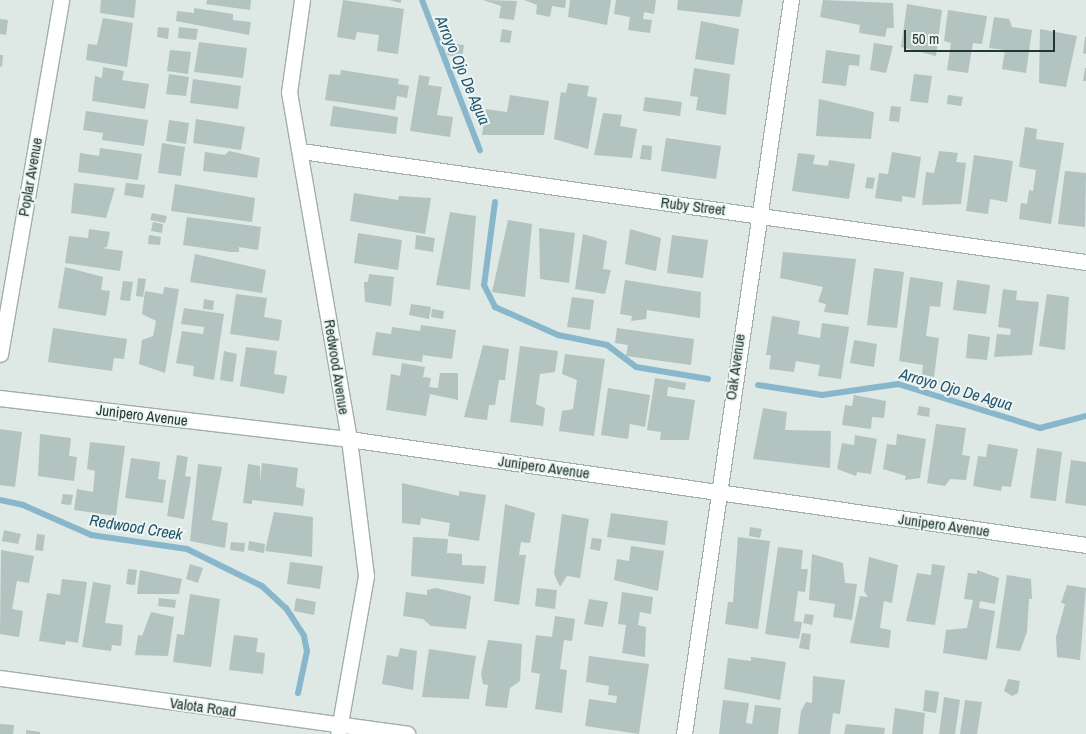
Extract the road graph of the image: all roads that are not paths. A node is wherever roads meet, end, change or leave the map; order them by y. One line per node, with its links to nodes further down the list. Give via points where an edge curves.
1 (60, 0): 7 (street, Poplar Avenue)
2 (302, 0): 4 (street, Redwood Avenue, via 289,92)
3 (791, 0): 5 (street, Oak Avenue)
4 (301, 151): 5 (street, Ruby Street); 9 (street, Redwood Avenue)
5 (757, 214): 6 (street, Ruby Street); 10 (street, Oak Avenue)
6 (1086, 262)
7 (0, 354)
8 (0, 398): 9 (street, Junipero Avenue)
9 (349, 439): 10 (street, Junipero Avenue); 13 (street, Redwood Avenue, via 366,576)
10 (716, 492): 11 (street, Junipero Avenue); 15 (street, Oak Avenue)
11 (1086, 545)
12 (0, 678): 13 (street, Valota Road)
13 (339, 730): 14 (street, Valota Road)
14 (407, 734)
15 (684, 734)

